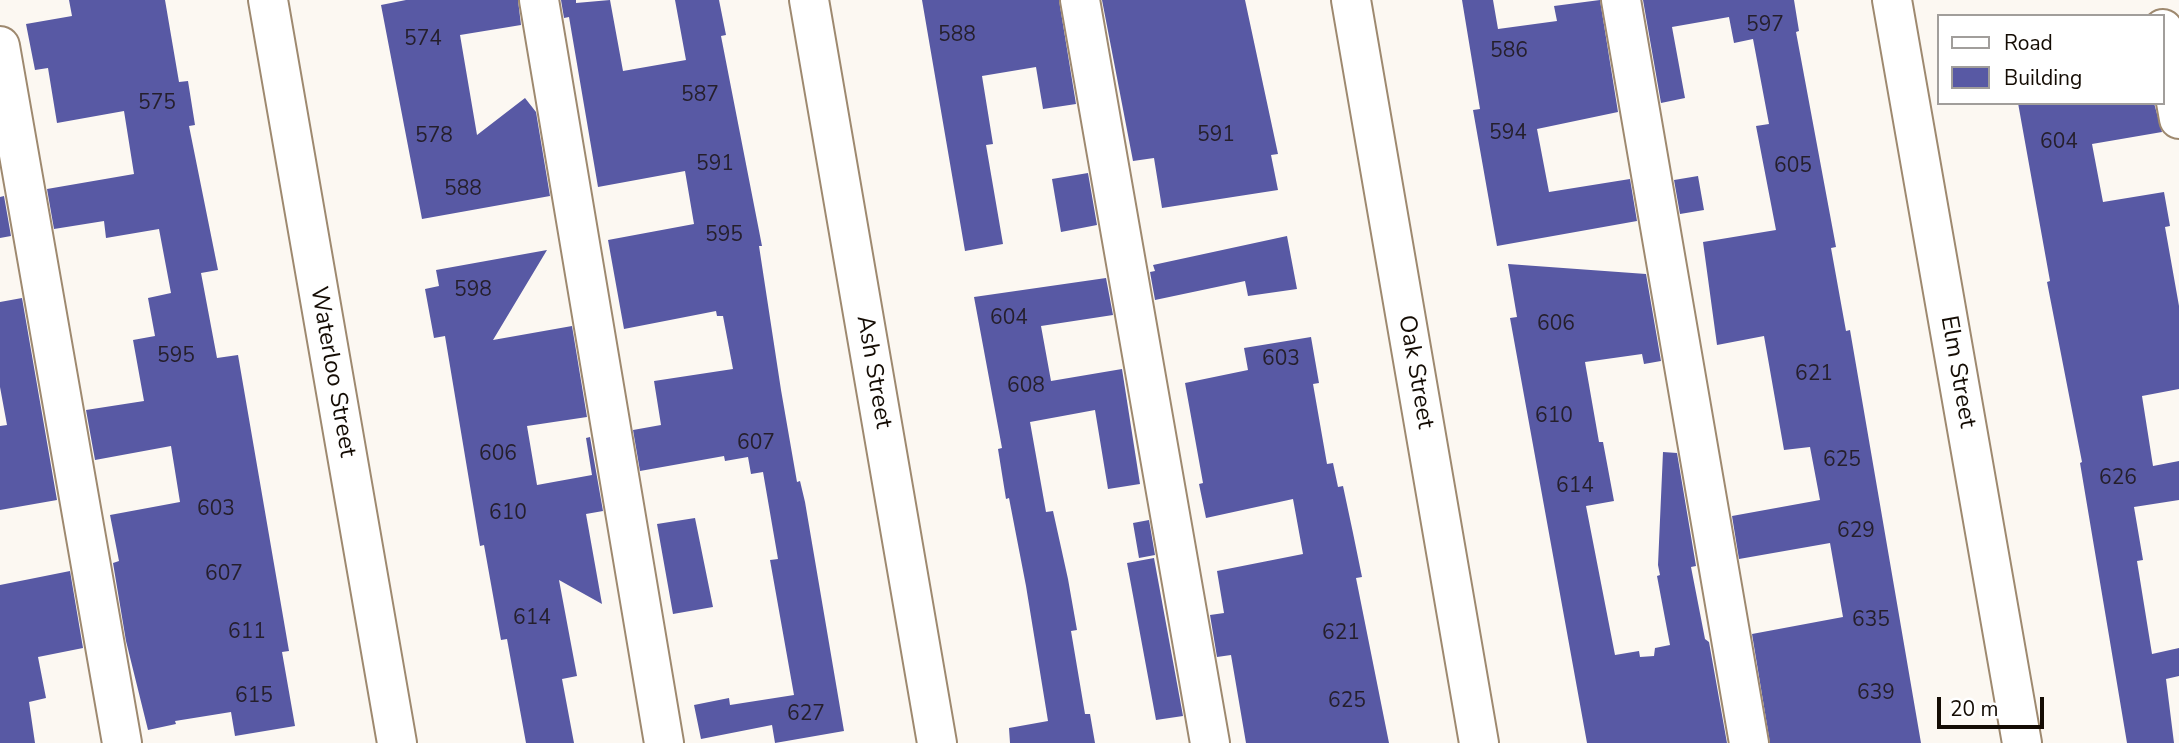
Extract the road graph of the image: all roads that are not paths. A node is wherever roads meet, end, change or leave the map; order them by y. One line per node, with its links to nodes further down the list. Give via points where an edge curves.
1 (268, 0): 12 (street, Waterloo Street)
2 (539, 0): 13 (street)
3 (809, 0): 14 (street, Ash Street)
4 (1080, 0): 15 (street)
5 (1351, 0): 16 (street, Oak Street)
6 (1621, 0): 17 (street)
7 (1892, 0): 18 (street, Elm Street)
8 (2165, 40): 10 (street)
9 (0, 46): 11 (street)
10 (2179, 119)
11 (121, 743)
12 (397, 743)
13 (664, 743)
14 (937, 743)
15 (1210, 743)
16 (1479, 743)
17 (1749, 743)
18 (2022, 743)

